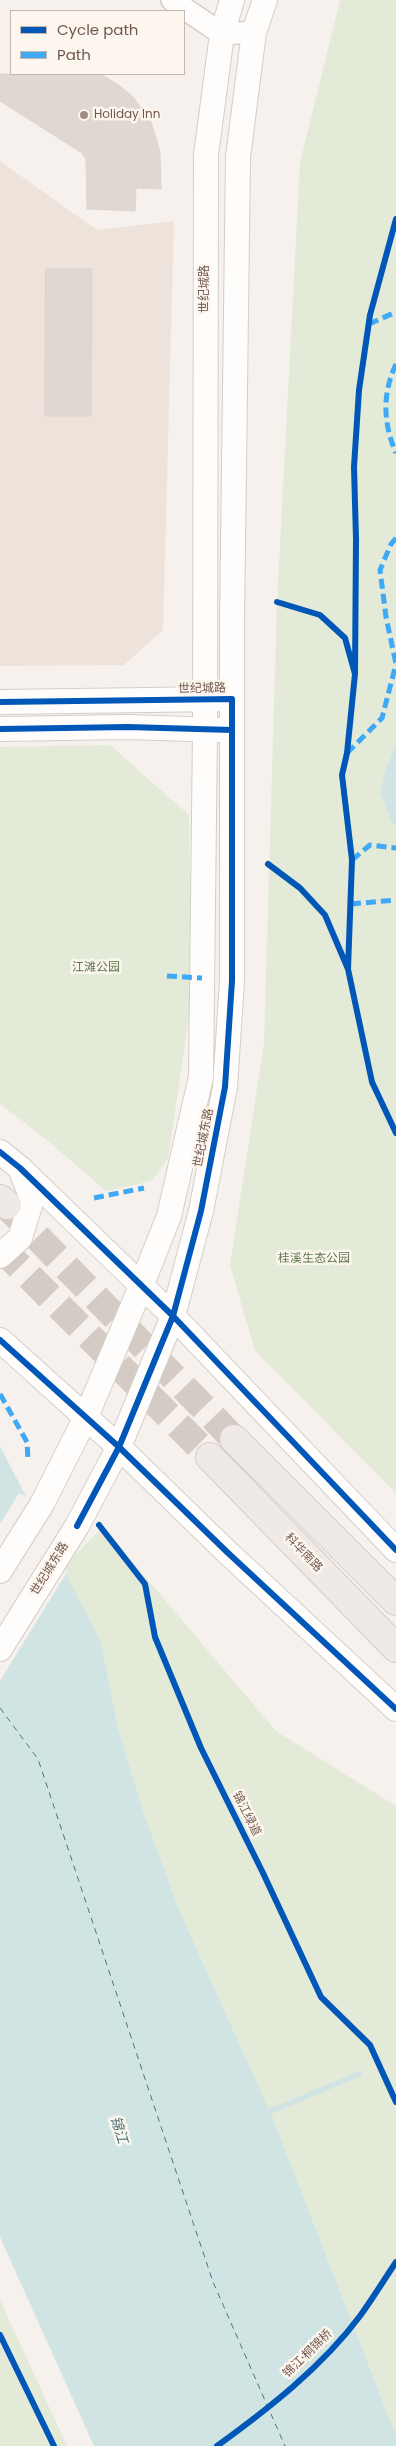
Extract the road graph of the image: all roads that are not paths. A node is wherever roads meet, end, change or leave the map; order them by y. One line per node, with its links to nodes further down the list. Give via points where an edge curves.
1 (172, 0): 5 (street)
2 (232, 0): 5 (main road, 世纪城路)
3 (265, 0): 4 (main road, 世纪城路)
4 (254, 32): 5 (street); 6 (main road, 世纪城路, via 238,157)
5 (222, 34): 7 (main road, 世纪城路, via 206,155)
6 (232, 699): 7 (main road, 世纪城路); 11 (main road, 世纪城路)
7 (205, 700): 8 (main road, 世纪城路); 10 (main road, 世纪城东路)
8 (0, 702)
9 (0, 729): 10 (main road, via 128,727)
10 (205, 730): 11 (main road); 15 (main road, 世纪城东路, via 201,1077 169,1216)
11 (232, 730): 16 (main road, 世纪城东路, via 232,981 225,1087 201,1211)
12 (0, 1152): 13 (main road)
13 (20, 1168): 14 (main road, via 32,1199 20,1238); 15 (main road)
14 (0, 1256)
15 (142, 1284): 16 (main road); 18 (main road, 世纪城东路)
16 (173, 1316): 20 (main road, 世纪城东路); 22 (main road)
17 (0, 1340): 18 (main road)
18 (86, 1417): 20 (main road); 23 (main road, 世纪城东路, via 42,1504)
19 (234, 1439): 24 (highway)
20 (119, 1447): 26 (main road, 世纪城东路, via 77,1526); 27 (main road)
21 (210, 1457): 25 (highway, 科华南路)
22 (396, 1550)
23 (0, 1571)
24 (396, 1601)
25 (396, 1648)
26 (0, 1649)
27 (396, 1709)

